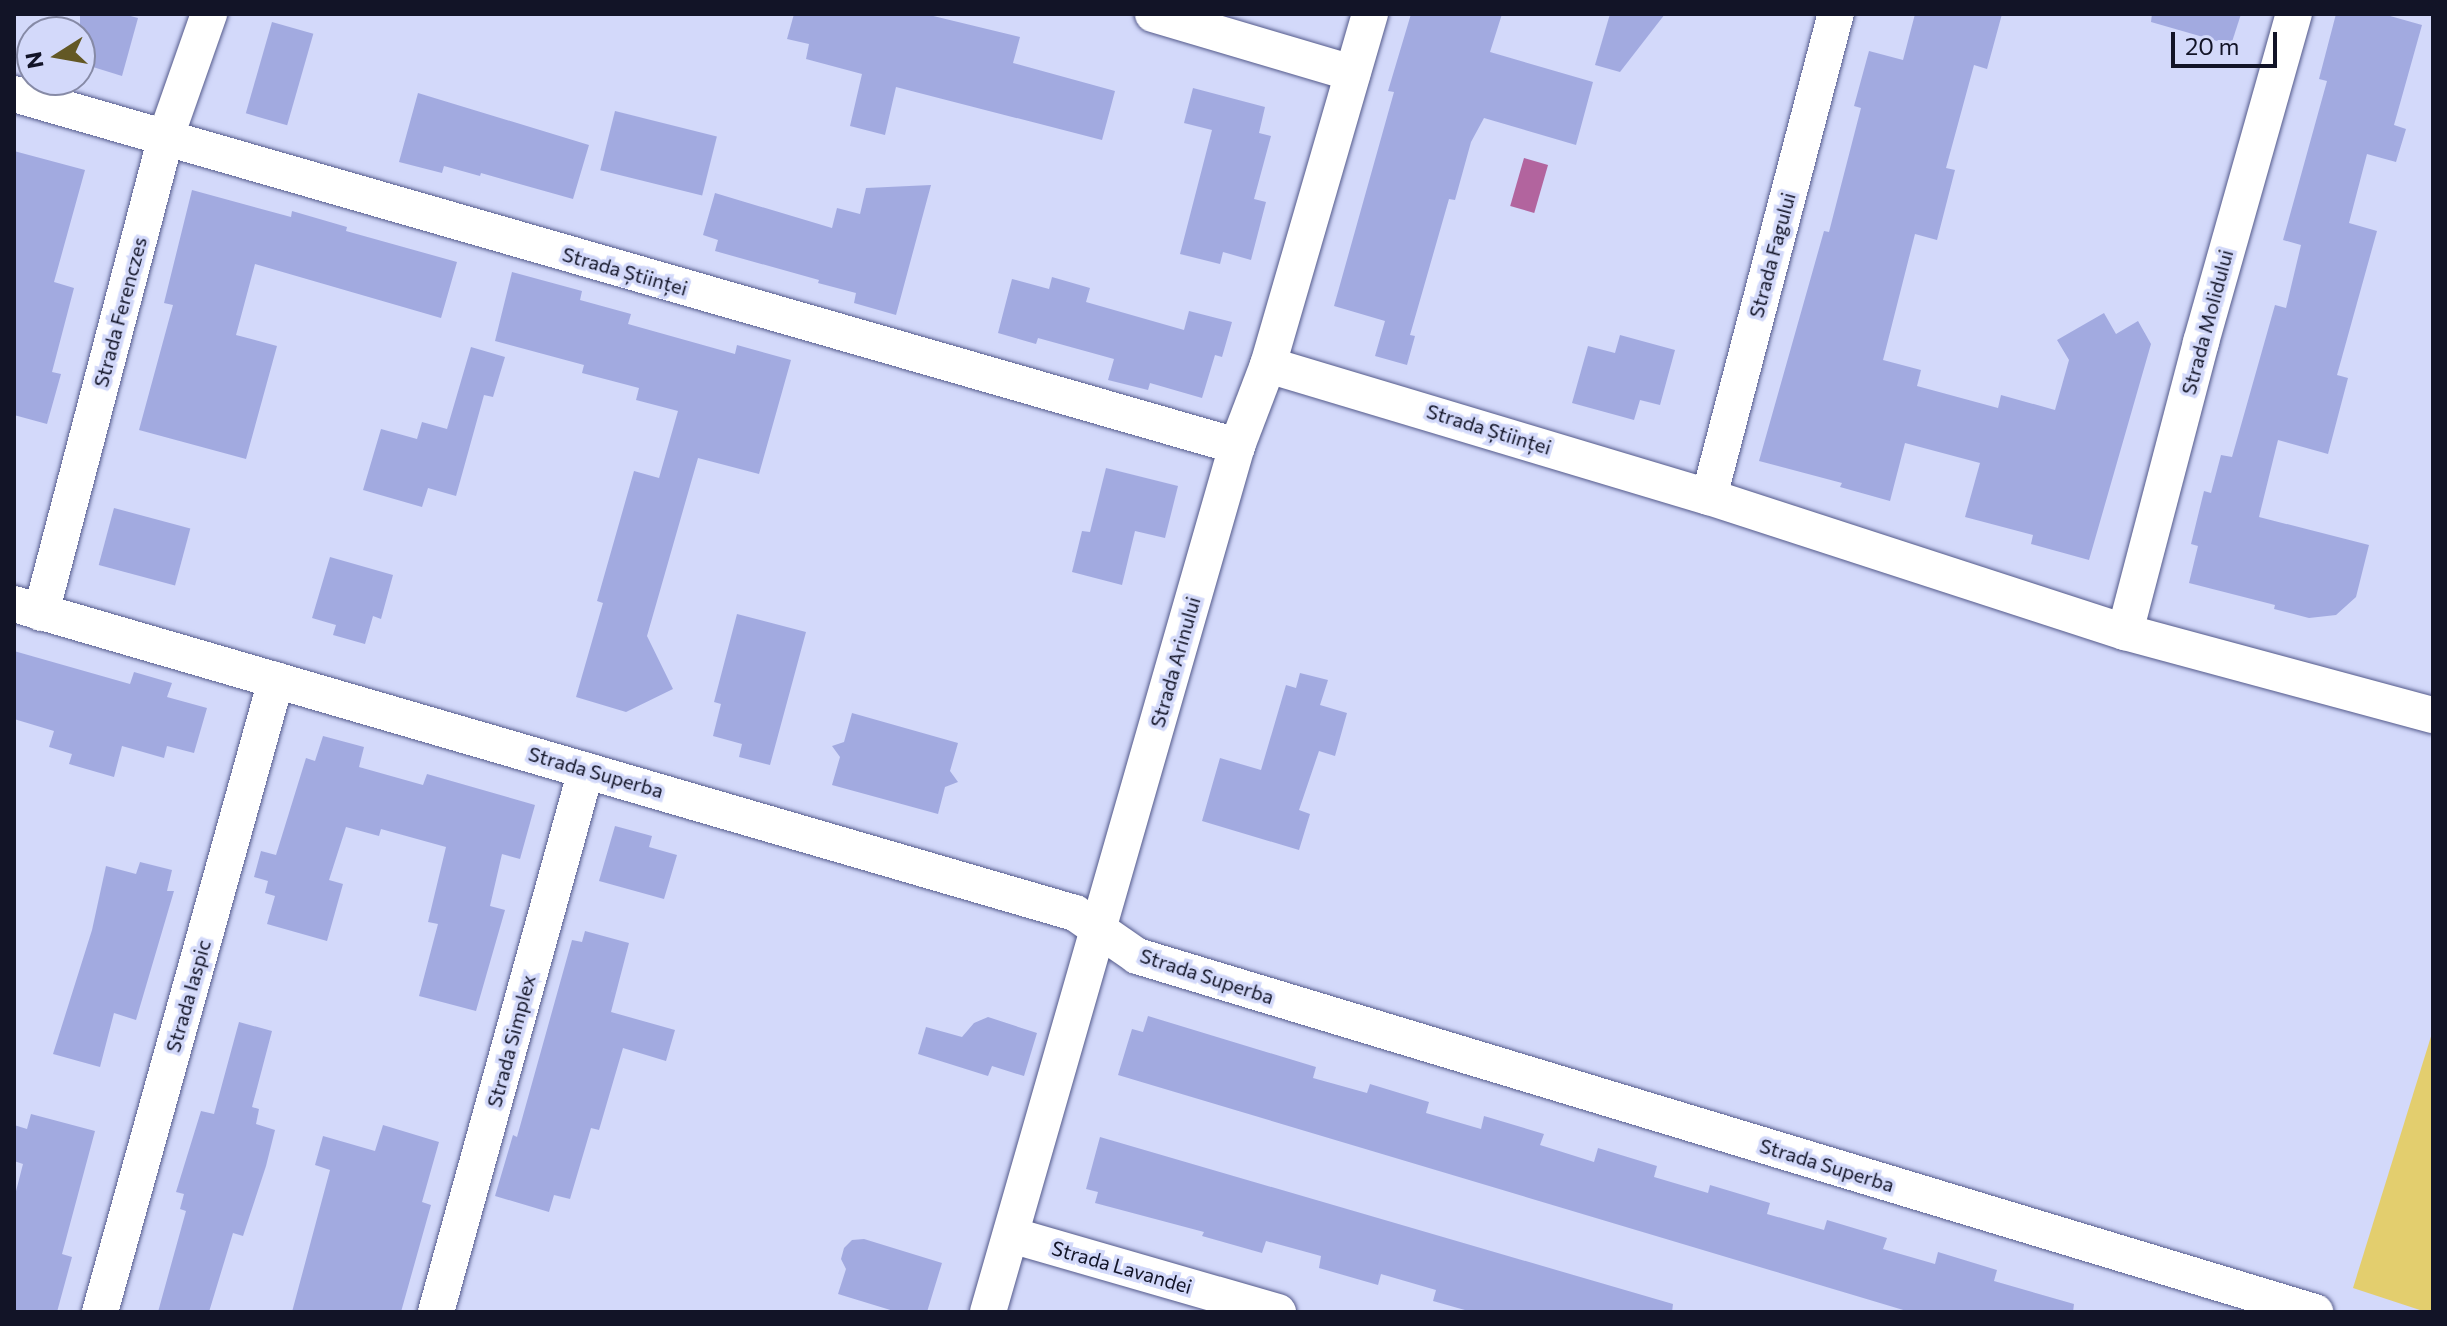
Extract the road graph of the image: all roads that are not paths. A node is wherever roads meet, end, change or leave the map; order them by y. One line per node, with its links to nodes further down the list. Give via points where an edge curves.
1 (209, 14): 8 (street, Strada Ferenczes)
2 (1153, 14): 6 (street)
3 (1370, 14): 6 (street, Strada Arinului)
4 (1836, 14): 11 (street, Strada Fagului)
5 (2294, 14): 13 (street, Strada Molidului)
6 (1352, 73): 9 (street, Strada Arinului)
7 (14, 94): 8 (street, Strada Științei)
8 (165, 139): 10 (street, Strada Științei); 12 (street, Strada Ferenczes)
9 (1268, 365): 10 (street, Strada Arinului); 11 (street, Strada Științei)
10 (1237, 446): 17 (street, Strada Arinului)
11 (1709, 497): 13 (street, Strada Științei)
12 (28, 608): 14 (street, Strada Superba)
13 (2125, 632): 15 (street, Strada Științei)
14 (276, 680): 16 (street, Strada Superba); 19 (street, Strada Iaspic)
15 (2433, 715)
16 (586, 770): 17 (street, Strada Superba, via 1075,913); 20 (street, Strada Simplex)
17 (1098, 926): 18 (street, Strada Arinului); 23 (street, Strada Superba, via 1137,956)
18 (1011, 1235): 21 (street, Strada Arinului); 22 (street, Strada Lavandei)
19 (100, 1312)
20 (436, 1312)
21 (988, 1312)
22 (1278, 1312)
23 (2315, 1312)

